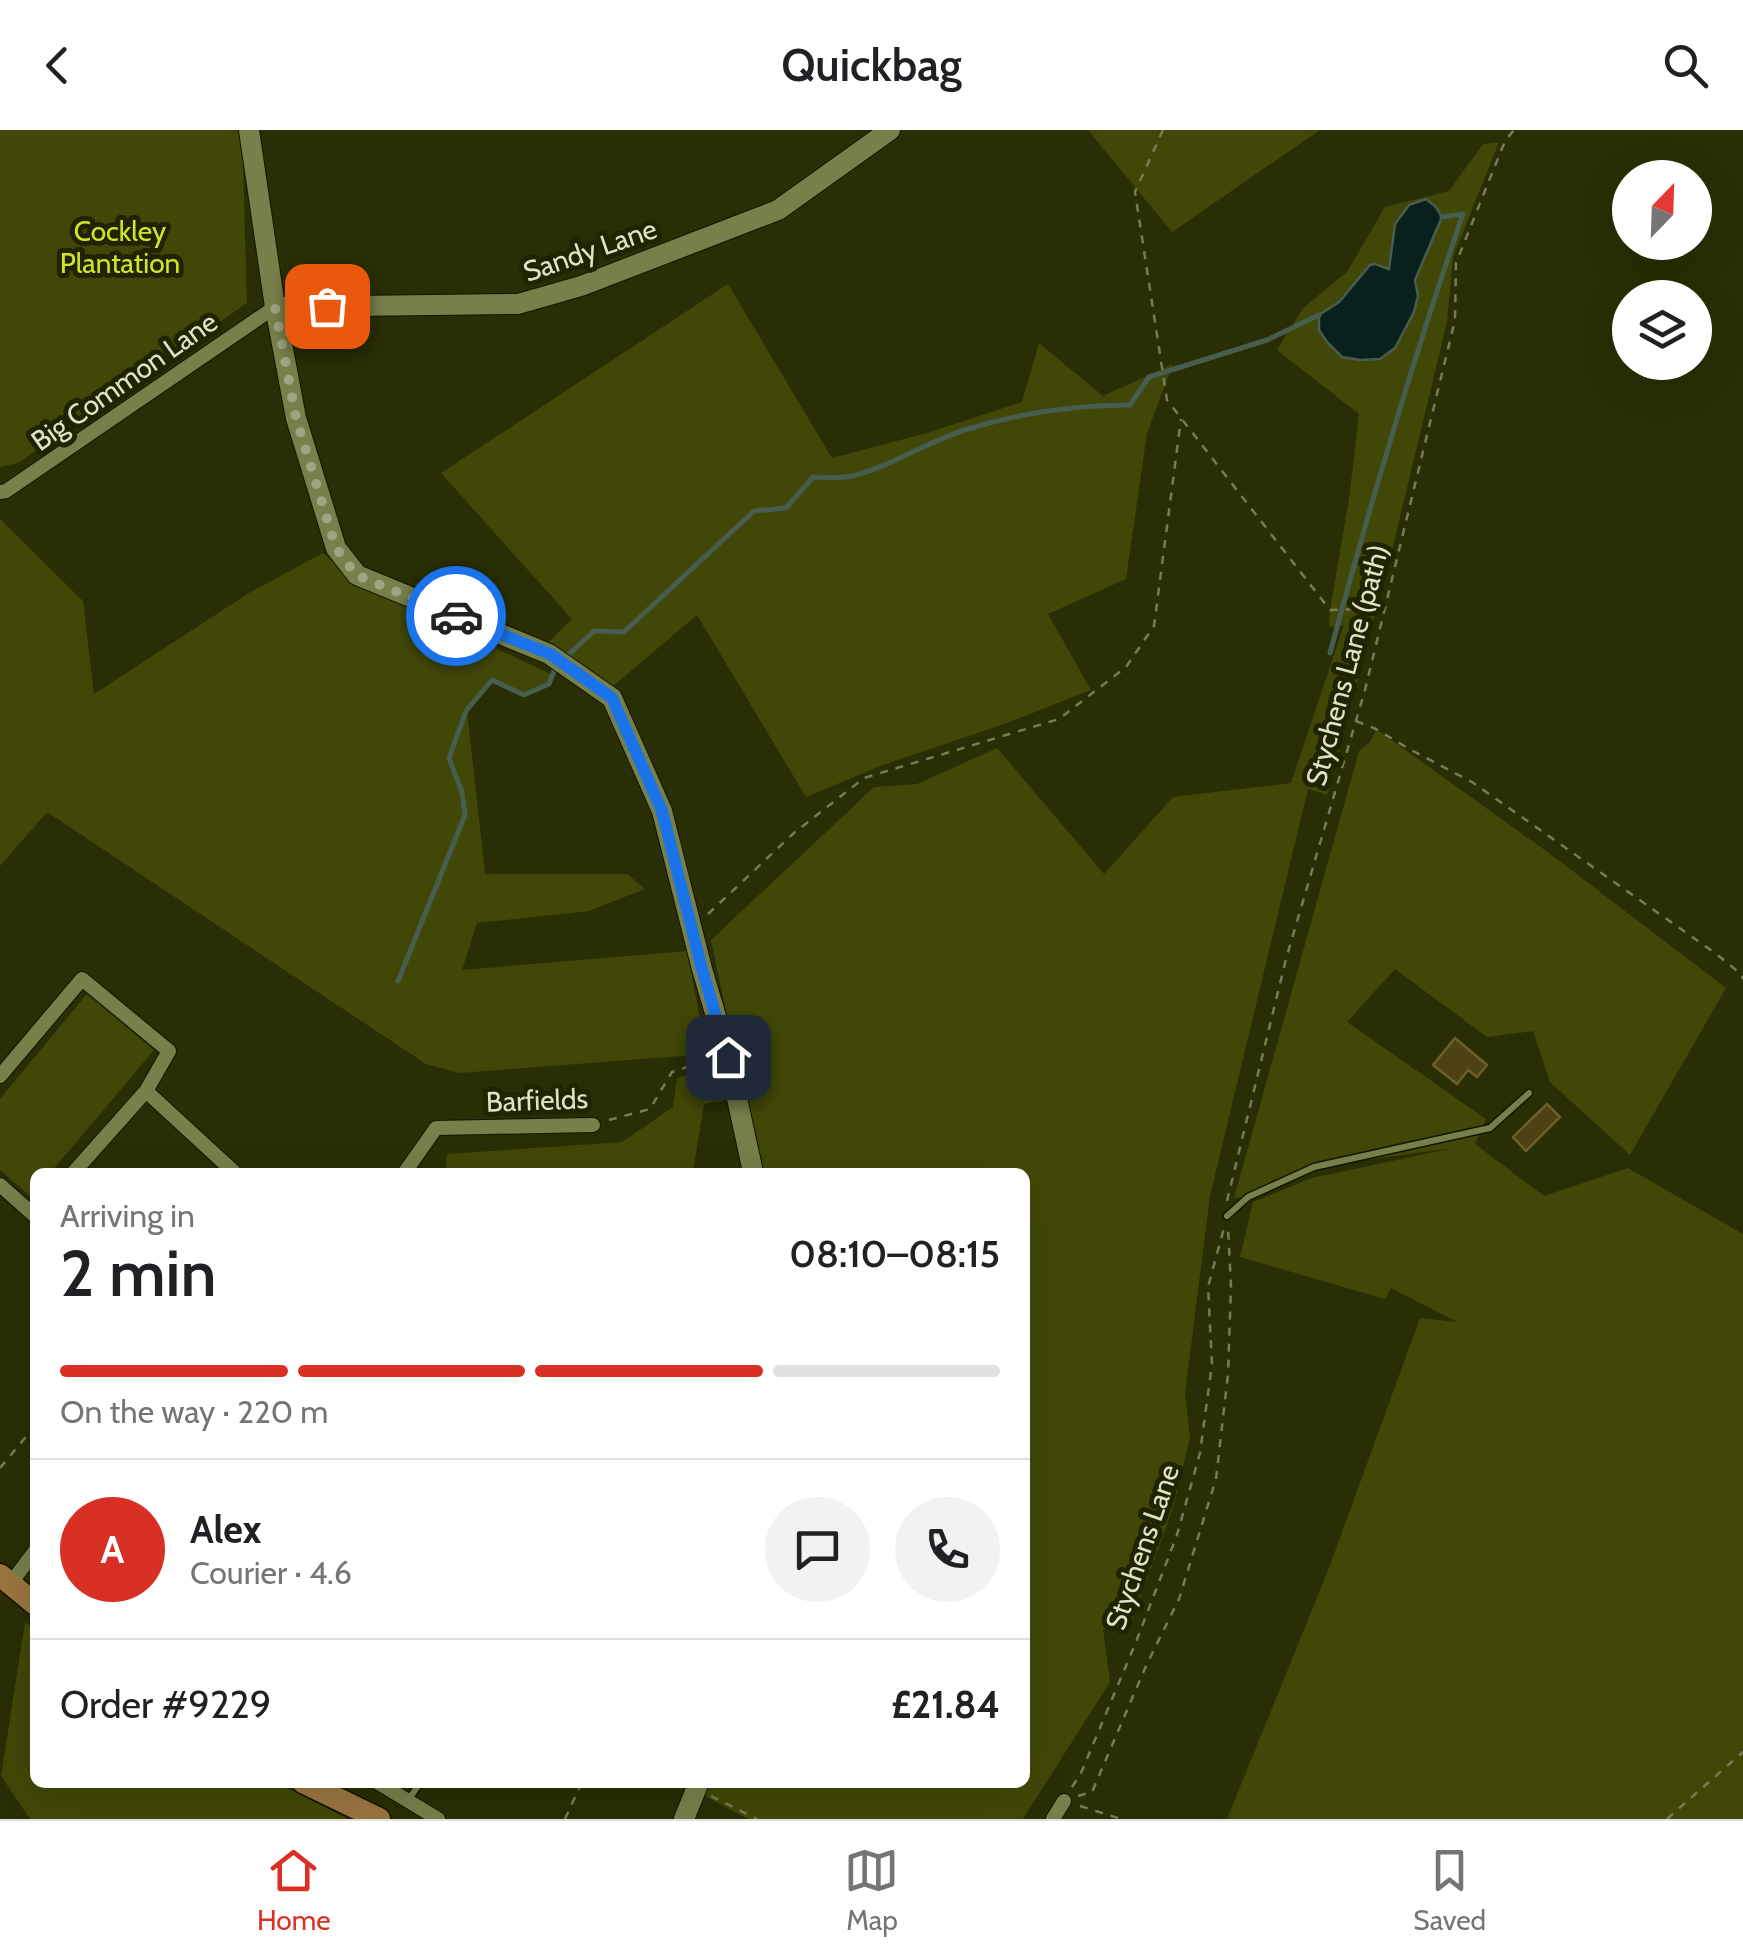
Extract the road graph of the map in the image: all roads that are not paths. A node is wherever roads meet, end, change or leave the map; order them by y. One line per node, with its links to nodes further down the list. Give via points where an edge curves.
1 (250, 130): 3 (street)
2 (890, 130): 3 (street, Sandy Lane, via 778,210 534,300)
3 (275, 307): 4 (street, Big Common Lane); 12 (street, via 296,418 336,548 356,575 550,654 612,698 662,811)
4 (0, 492)
5 (0, 1076): 6 (street, via 82,979 169,1052)
6 (146, 1091): 9 (street); 10 (street)
7 (1529, 1093): 15 (lane, via 1490,1128 1314,1167 1248,1197)
8 (594, 1125): 11 (street, Barfields, via 436,1128)
9 (78, 1168)
10 (230, 1168)
11 (408, 1168)
12 (752, 1168)
13 (0, 1185): 14 (street)
14 (30, 1212)
15 (1227, 1216)
16 (30, 1556): 17 (street)
17 (5, 1579): 18 (main road)
18 (30, 1600)
19 (314, 1788): 25 (main road)
20 (387, 1788): 23 (street)
21 (416, 1788): 23 (lane)
22 (697, 1788): 27 (street)
23 (407, 1800): 26 (street)
24 (1064, 1801): 28 (street)
25 (379, 1819)
26 (438, 1819)
27 (684, 1819)
28 (1053, 1819)

